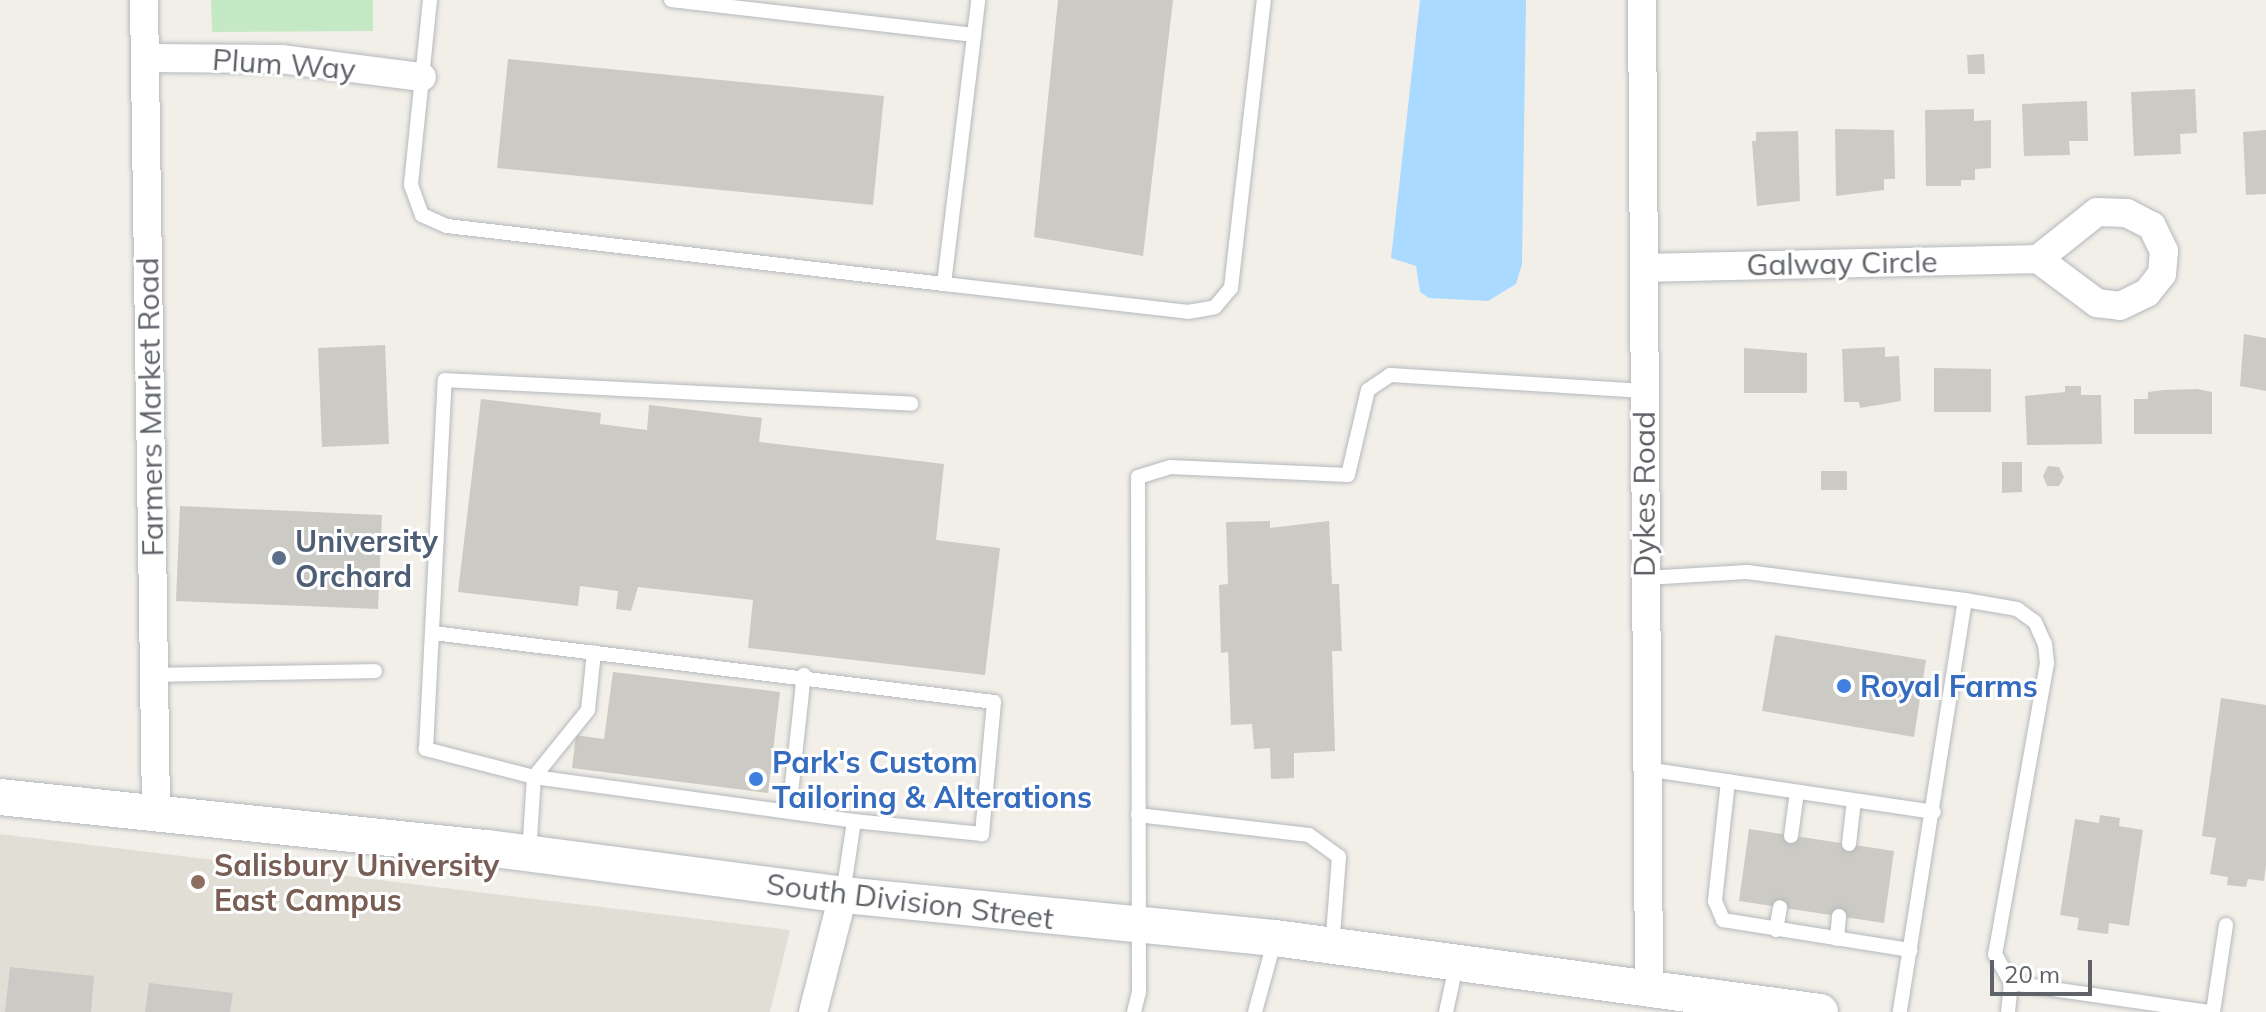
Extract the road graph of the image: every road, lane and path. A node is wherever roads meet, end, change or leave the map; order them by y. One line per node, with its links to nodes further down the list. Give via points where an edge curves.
1 (144, 0): 8 (street, Farmers Market Road)
2 (430, 0): 9 (lane)
3 (671, 0): 7 (lane)
4 (978, 0): 7 (lane)
5 (1264, 0): 12 (lane, via 1231,288 1215,307 1188,312)
6 (1642, 0): 11 (street, Dykes Road)
7 (974, 35): 12 (lane)
8 (145, 58): 9 (street, Plum Way, via 281,59); 20 (street, Farmers Market Road)
9 (422, 77): 12 (lane, via 411,185 422,215 447,226)
10 (2038, 259): 11 (street, Galway Circle)
11 (1645, 268): 13 (street, Dykes Road)
12 (944, 284)
13 (1644, 391): 15 (street, Dykes Road); 31 (lane, via 1390,375 1368,390 1348,475 1170,467 1138,477)
14 (911, 404): 17 (lane, via 445,380)
15 (1645, 578): 16 (lane, via 1747,572); 22 (street, Dykes Road)
16 (1965, 600): 29 (lane); 47 (lane, via 2017,609 2035,622 2045,644 2047,663 1995,954)
17 (433, 633): 18 (lane); 23 (lane, via 426,749)
18 (594, 652): 21 (lane); 23 (lane, via 588,710)
19 (375, 671): 20 (lane)
20 (154, 675): 30 (street, Farmers Market Road)
21 (804, 675): 28 (lane); 32 (lane, via 994,702 982,834)
22 (1646, 769): 24 (lane); 48 (street, Dykes Road)
23 (534, 777): 28 (lane); 35 (lane)
24 (1728, 781): 25 (lane); 41 (lane, via 1715,901 1723,920)
25 (1797, 792): 27 (lane); 33 (lane)
26 (0, 797): 30 (street, South Division Street)
27 (1854, 800): 29 (lane); 34 (lane)
28 (789, 812): 32 (lane)
29 (1934, 812): 45 (lane)
30 (156, 813): 35 (street, South Division Street)
31 (1138, 815): 40 (lane); 44 (lane, via 1309,835 1339,857)
32 (854, 821): 36 (lane)
33 (1791, 836)
34 (1849, 844)
35 (529, 854): 36 (street, South Division Street)
36 (843, 895): 40 (street, South Division Street); 50 (street)
37 (1780, 907): 41 (lane)
38 (1839, 916): 43 (lane)
39 (2226, 925): 57 (lane)
40 (1137, 927): 42 (street, South Division Street); 51 (lane, via 1139,992)
41 (1776, 930): 43 (lane)
42 (1275, 938): 44 (street, South Division Street); 52 (lane)
43 (1837, 939): 45 (lane)
44 (1332, 947): 46 (street, South Division Street)
45 (1911, 950): 55 (lane)
46 (1457, 962): 48 (street, South Division Street); 53 (lane)
47 (2011, 983): 56 (lane); 57 (lane)
48 (1649, 988): 49 (street, South Division Street)
49 (1694, 1003): 54 (street, South Division Street)
50 (813, 1012)
51 (1134, 1012)
52 (1255, 1012)
53 (1446, 1012)
54 (1820, 1012)
55 (1900, 1012)
56 (2008, 1012)
57 (2211, 1012)

